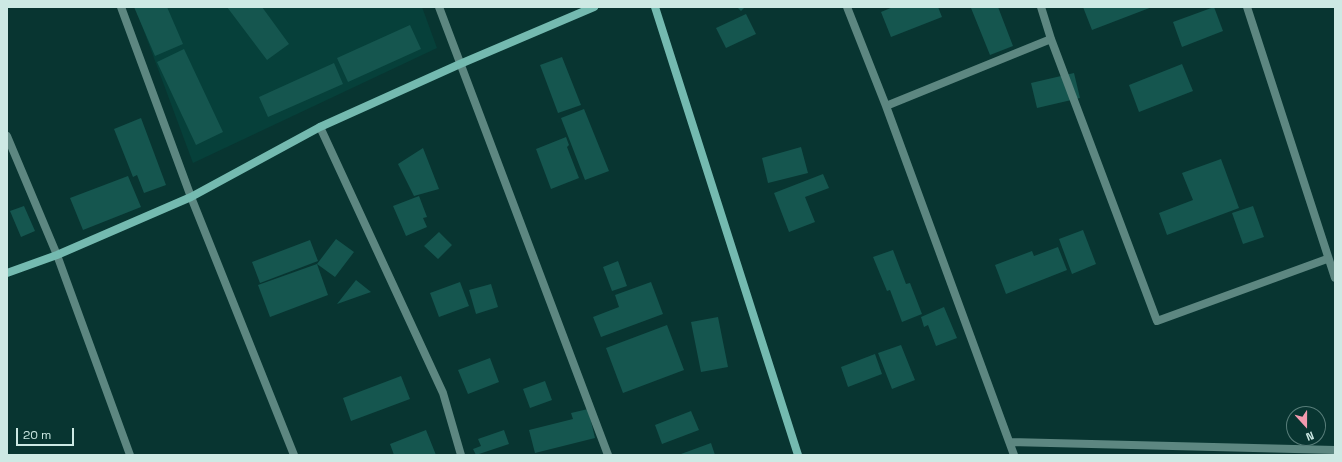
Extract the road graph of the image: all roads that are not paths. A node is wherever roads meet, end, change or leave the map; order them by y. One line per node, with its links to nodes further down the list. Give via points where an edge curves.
1 (121, 7): 14 (street)
2 (439, 7): 9 (street)
3 (594, 7): 9 (street)
4 (655, 7): 26 (street)
5 (847, 7): 10 (street)
6 (1041, 7): 8 (street)
7 (1246, 7): 16 (street)
8 (1051, 39): 10 (street); 16 (street, via 1157,321)
9 (460, 64): 11 (street); 25 (street)
10 (886, 106): 19 (street)
11 (320, 127): 14 (street); 24 (street, via 443,393)
12 (7, 136): 13 (street)
13 (10, 154): 15 (street)
14 (191, 197): 15 (street); 23 (street)
15 (57, 255): 17 (street); 22 (street)
16 (1327, 259): 18 (street)
17 (7, 273)
18 (1335, 278)
19 (1010, 442): 21 (street); 27 (street)
20 (1335, 450): 21 (street)
21 (1215, 451)
22 (130, 455)
23 (294, 455)
24 (461, 455)
25 (608, 455)
26 (798, 455)
27 (1014, 455)

